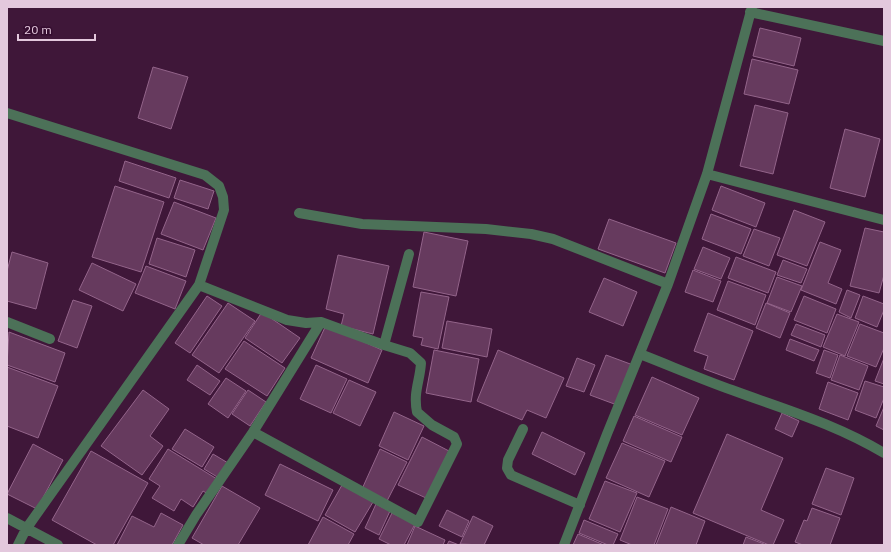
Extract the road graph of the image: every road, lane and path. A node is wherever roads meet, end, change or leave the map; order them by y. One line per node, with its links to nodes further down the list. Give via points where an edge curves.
1 (751, 9): 2 (street); 4 (street)
2 (884, 41)
3 (7, 113): 9 (street, via 205,174 219,186 224,210)
4 (707, 174): 6 (street); 8 (street)
5 (299, 213): 8 (street, via 362,224 486,229 531,234 553,239)
6 (884, 220)
7 (409, 254): 13 (street)
8 (668, 284): 14 (street)
9 (199, 285): 11 (street, via 287,320); 20 (street)
10 (7, 322): 12 (street)
11 (321, 322): 13 (street); 16 (street)
12 (50, 339)
13 (384, 345): 16 (street, via 410,353 421,363 415,389 417,412 432,425 454,437 458,444 418,522)
14 (640, 354): 17 (street, via 825,423 859,438); 18 (street)
15 (523, 429): 18 (street, via 508,460 507,468 511,475)
16 (253, 432): 23 (street)
17 (884, 453)
18 (580, 505): 24 (street)
19 (7, 518): 20 (street)
20 (26, 529): 21 (street); 22 (street)
21 (18, 545)
22 (58, 545)
23 (178, 545)
24 (564, 545)

